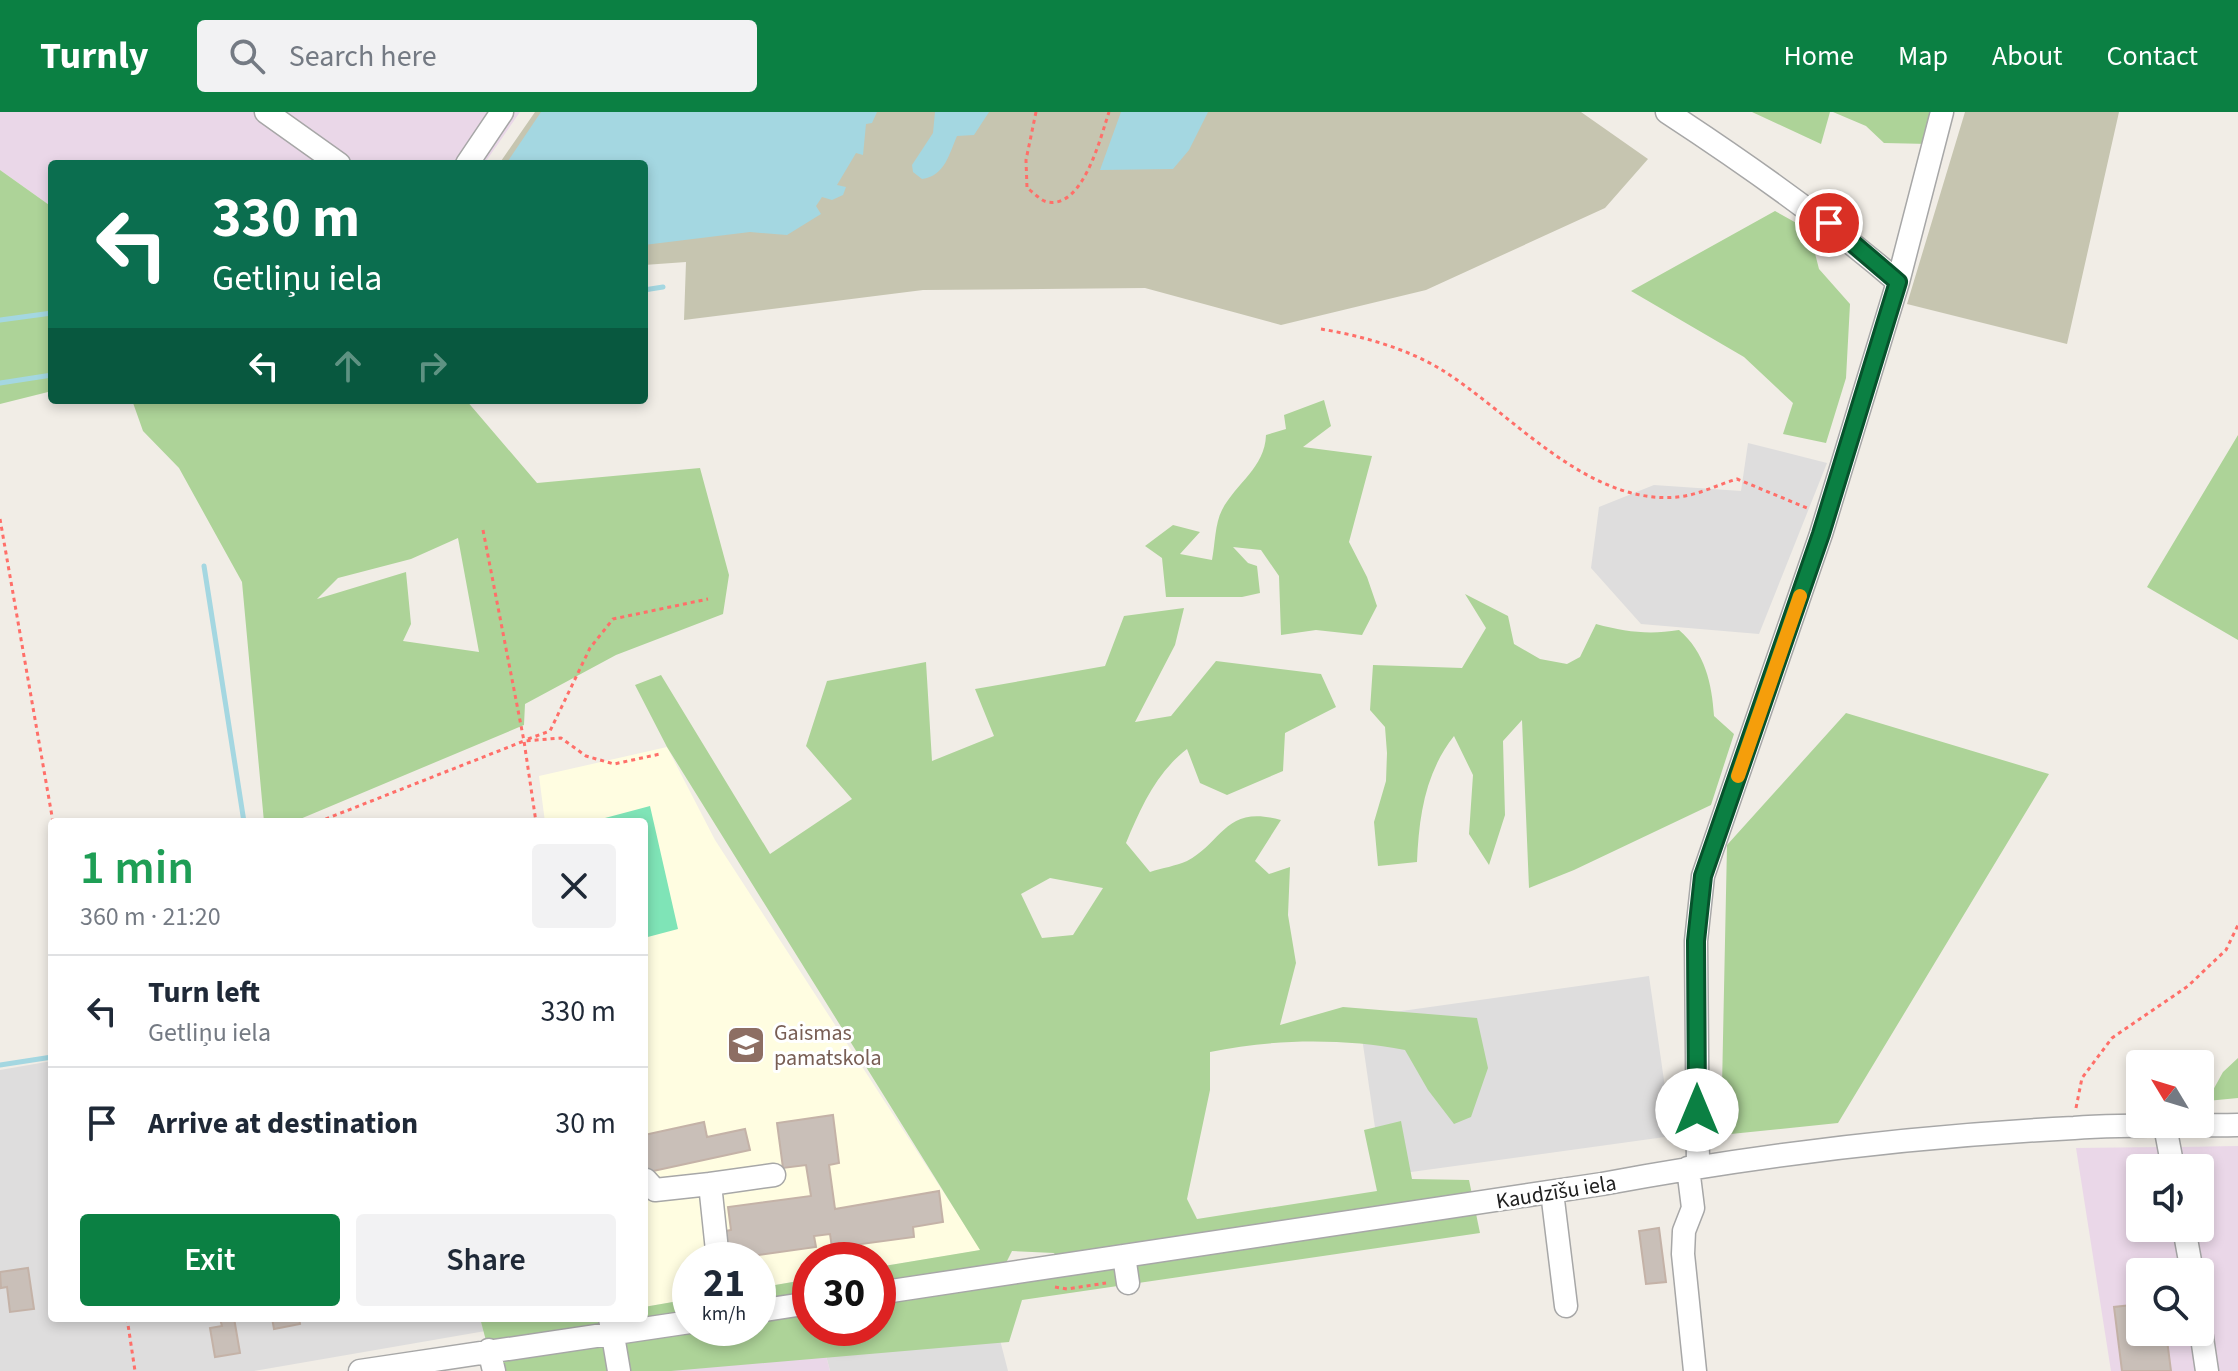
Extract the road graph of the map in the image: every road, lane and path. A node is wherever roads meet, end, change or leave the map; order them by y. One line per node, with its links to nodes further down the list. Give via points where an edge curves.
1 (266, 112): 7 (street)
2 (502, 112): 8 (street)
3 (1036, 112): 4 (path, via 1026,160 1027,188 1045,202 1064,202 1079,189)
4 (1109, 112)
5 (1667, 112): 9 (street, via 1787,192)
6 (1942, 112): 9 (street)
7 (333, 160)
8 (470, 160)
9 (1898, 282): 11 (street)
10 (1321, 329): 11 (path, via 1365,336 1440,369 1530,438 1617,488 1684,496 1737,479)
11 (1827, 516): 25 (street, via 1703,876 1696,941)
12 (0, 519): 17 (path)
13 (483, 530): 15 (path)
14 (708, 599): 15 (path, via 613,619 590,648 550,731)
15 (524, 741): 16 (path, via 561,738 586,756 614,764); 18 (path); 19 (path)
16 (660, 754)
17 (52, 818)
18 (328, 818)
19 (535, 818)
20 (2238, 925): 24 (path, via 2226,950 2188,986 2112,1038 2082,1078)
21 (2214, 1125): 22 (street, Kaudzīšu iela)
22 (2238, 1125)
23 (2126, 1126): 24 (street, Kaudzīšu iela)
24 (2077, 1127): 25 (street, Kaudzīšu iela, via 1882,1143)
25 (1693, 1168): 29 (street, Kaudzīšu iela); 45 (street, via 1693,1208 1685,1225 1683,1254)
26 (774, 1175): 28 (street)
27 (648, 1182): 28 (street, via 655,1190)
28 (710, 1184): 30 (street)
29 (1552, 1192): 31 (street, Kaudzīšu iela); 35 (street)
30 (716, 1242)
31 (1124, 1256): 32 (street); 34 (street, Kaudzīšu iela)
32 (1128, 1281): 33 (path, via 1067,1289)
33 (1043, 1286)
34 (896, 1290)
35 (1566, 1306)
36 (128, 1322): 42 (path)
37 (672, 1323): 38 (street)
38 (611, 1326): 40 (street); 44 (street)
39 (2203, 1346): 46 (street)
40 (492, 1361): 41 (street)
41 (389, 1369): 43 (street)
42 (135, 1371)
43 (360, 1371)
44 (619, 1371)
45 (1695, 1371)
46 (2207, 1371)

